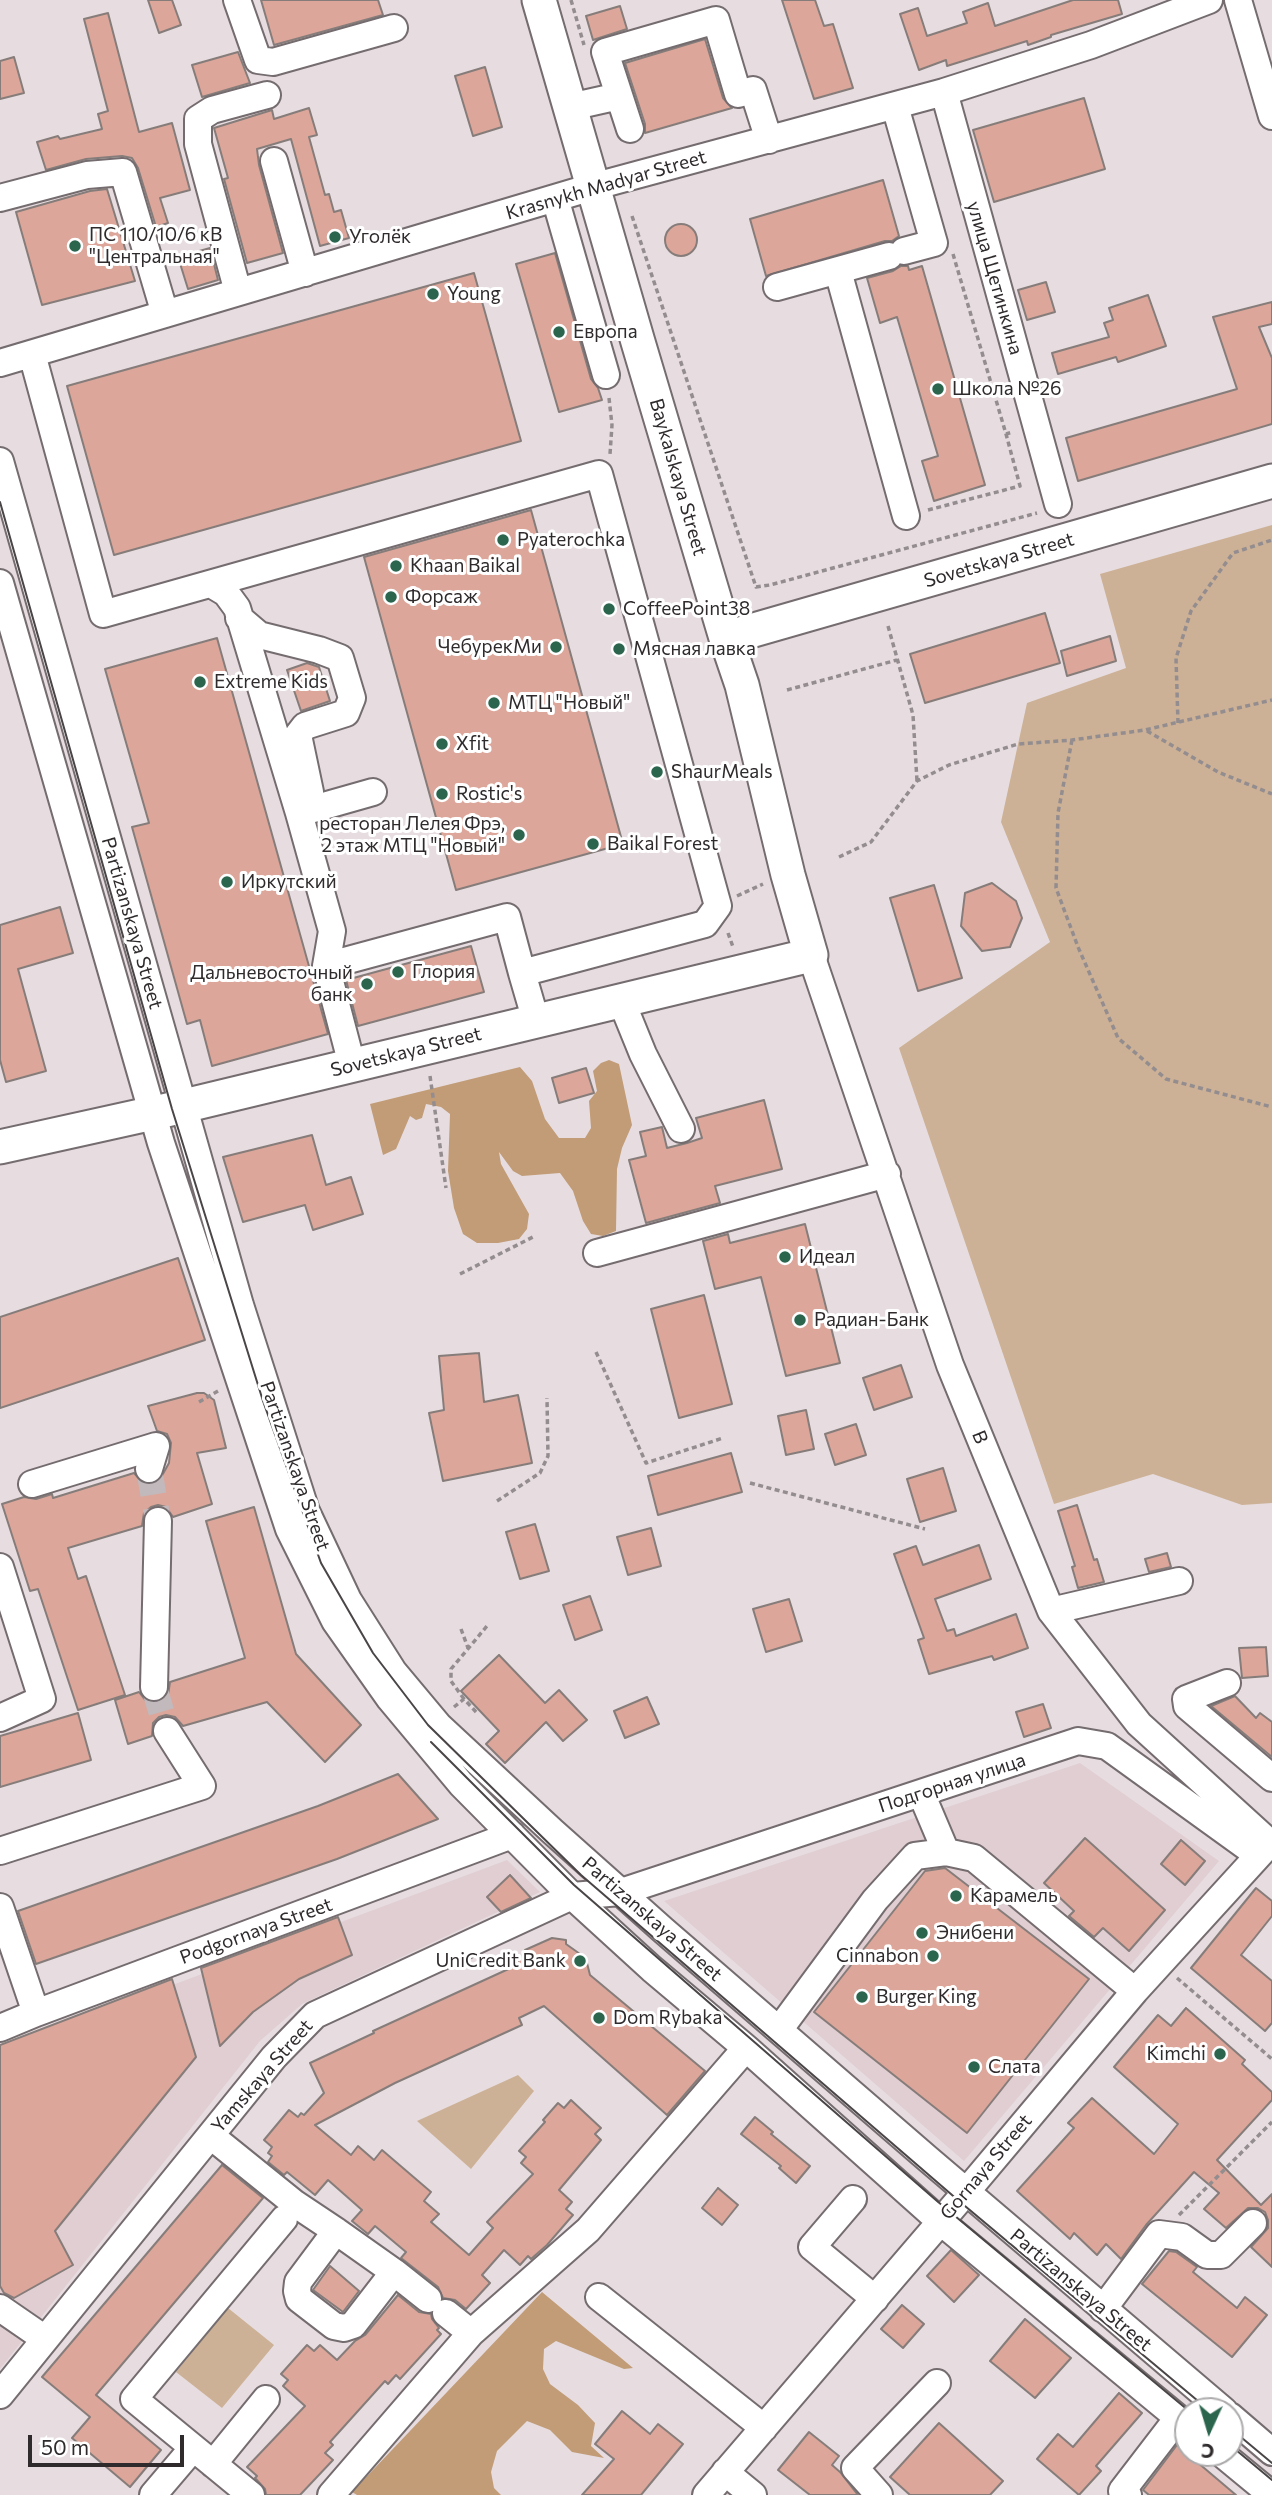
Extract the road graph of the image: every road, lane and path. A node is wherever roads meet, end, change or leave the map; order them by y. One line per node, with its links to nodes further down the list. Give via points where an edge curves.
1 (237, 0): 5 (street, via 258,60 272,62)
2 (539, 0): 10 (main road, Baykalskaya Street)
3 (1209, 0): 6 (street, Krasnykh Madyar Street, via 1091,45)
4 (1238, 0): 11 (street)
5 (394, 28)
6 (943, 92): 9 (street, Krasnykh Madyar Street); 32 (street, улица Щетинкина)
7 (267, 95): 22 (street, via 212,110 198,119 198,144)
8 (619, 96): 10 (street); 12 (street); 13 (street, via 605,52 716,20 738,94 753,90)
9 (895, 106): 13 (street, Krasnykh Madyar Street); 18 (street)
10 (570, 107): 15 (main road, Baykalskaya Street)
11 (1272, 116)
12 (630, 129)
13 (769, 140): 15 (street, Krasnykh Madyar Street)
14 (274, 161): 20 (street)
15 (592, 187): 17 (street, Krasnykh Madyar Street); 39 (main road, Baykalskaya Street)
16 (0, 198): 23 (street, via 87,175 123,172)
17 (555, 198): 20 (street, Krasnykh Madyar Street); 26 (street)
18 (934, 243): 19 (street); 28 (path, via 952,248)
19 (838, 271): 21 (street); 33 (street)
20 (304, 272): 22 (street, Krasnykh Madyar Street)
21 (777, 288)
22 (238, 292): 23 (street, Krasnykh Madyar Street)
23 (165, 314): 24 (street, Krasnykh Madyar Street)
24 (32, 354): 25 (street, Krasnykh Madyar Street); 36 (street, via 103,614)
25 (0, 363)
26 (607, 375): 30 (path, via 610,454)
27 (1018, 430): 28 (path)
28 (1006, 434): 33 (path, via 1020,486)
29 (0, 461): 58 (street, Partizanskaya Street)
30 (599, 474): 36 (street); 53 (street, via 718,906 705,924)
31 (1272, 481): 39 (main road, Sovetskaya Street)
32 (1058, 504)
33 (906, 516)
34 (1272, 540): 43 (path, via 1233,553 1191,611 1176,658)
35 (0, 583): 60 (street, Partizanskaya Street)
36 (211, 584): 37 (street, via 226,593)
37 (239, 618): 49 (street); 49 (street, via 259,635 340,658 352,698 346,713 305,726 298,735 310,792)
38 (888, 626): 40 (path)
39 (726, 638): 51 (main road, Baykalskaya Street)
40 (897, 660): 41 (path); 46 (path, via 912,715)
41 (787, 690)
42 (1272, 700): 43 (path)
43 (1178, 723): 44 (path)
44 (1145, 730): 45 (path); 48 (path, via 1218,772)
45 (1072, 740): 46 (path, via 1018,744 949,765); 59 (path, via 1058,813 1056,888 1118,1038 1166,1079)
46 (917, 781): 50 (path, via 871,842)
47 (373, 792): 49 (street)
48 (1272, 794)
49 (299, 813): 52 (street, via 332,931)
50 (839, 857)
51 (811, 954): 54 (main road, Sovetskaya Street); 63 (street, B)
52 (326, 966): 53 (street, via 507,916); 56 (street)
53 (522, 973): 55 (street)
54 (621, 1000): 55 (main road, Sovetskaya Street); 61 (street)
55 (536, 1021): 56 (main road, Sovetskaya Street)
56 (352, 1065): 58 (main road, Sovetskaya Street)
57 (430, 1076): 64 (path)
58 (185, 1105): 60 (main road, Sovetskaya Street); 96 (street, Partizanskaya Street, via 240,1305 302,1498 348,1600 393,1671 439,1726)
59 (1272, 1107)
60 (152, 1113): 62 (main road, Sovetskaya Street); 92 (street, Partizanskaya Street, via 289,1529 335,1621 390,1699 461,1784)
61 (681, 1129)
62 (0, 1147)
63 (887, 1174): 66 (street); 79 (street, B, via 950,1365)
64 (446, 1188)
65 (533, 1237): 67 (path)
66 (597, 1253)
67 (460, 1274)
68 (596, 1352): 70 (path, via 646,1463)
69 (547, 1398): 74 (path, via 548,1456 540,1473)
70 (723, 1438)
71 (149, 1469): 73 (street, via 156,1446)
72 (750, 1483): 76 (path)
73 (32, 1484)
74 (497, 1500)
75 (158, 1521): 84 (street)
76 (925, 1530)
77 (0, 1567): 88 (street, via 42,1699)
78 (1179, 1581): 79 (street)
79 (1051, 1611): 93 (street, B, via 1139,1724)
80 (487, 1626): 82 (path)
81 (461, 1629): 82 (path)
82 (468, 1648): 85 (path, via 451,1669 452,1681)
83 (1227, 1683): 90 (street, via 1186,1699 1187,1706)
84 (154, 1687)
85 (464, 1699): 86 (path); 87 (path)
86 (452, 1708)
87 (478, 1714)
88 (0, 1718)
89 (167, 1731): 94 (street, via 202,1786)
90 (1272, 1778)
91 (921, 1793): 93 (street, Подгорная улица, via 1079,1741 1107,1746); 95 (street); 96 (street, Подгорная улица)
92 (512, 1835): 97 (street, Partizanskaya Street); 101 (street, Podgornaya Street)
93 (1268, 1846): 99 (street, Gornaya Street)
94 (0, 1851)
95 (946, 1852): 100 (street, via 974,1858); 103 (street, via 915,1856 875,1900)
96 (621, 1892): 97 (street, Yamskaya Street); 103 (street, Partizanskaya Street)
97 (572, 1896): 104 (street, Partizanskaya Street); 107 (street, Yamskaya Street, via 315,2015 274,2057)
98 (0, 1907): 101 (street)
99 (1160, 1963): 100 (street, Gornaya Street); 105 (path)
100 (1135, 1991): 108 (street, Gornaya Street)
101 (36, 2013): 102 (street, Podgornaya Street)
102 (0, 2028)
103 (779, 2030): 108 (street, Partizanskaya Street)
104 (746, 2048): 111 (street, Partizanskaya Street); 120 (street, via 588,2230)
105 (1272, 2059)
106 (1272, 2122): 114 (path)
107 (211, 2136): 113 (street); 121 (street, Yamskaya Street)
108 (966, 2192): 111 (street, Gornaya Street); 119 (street, Partizanskaya Street)
109 (853, 2199): 117 (street, via 812,2247)
110 (284, 2219): 131 (street, via 134,2399)
111 (941, 2222): 117 (street, Gornaya Street); 126 (street, Partizanskaya Street)
112 (1253, 2222): 114 (street, via 1221,2255 1208,2255 1182,2237)
113 (336, 2231): 115 (street); 115 (street, via 298,2282 297,2291 299,2300 334,2326 353,2325)
114 (1159, 2234): 119 (street)
115 (394, 2272): 120 (street)
116 (599, 2297): 127 (street)
117 (874, 2299): 127 (street, Gornaya Street)
118 (0, 2308): 121 (street)
119 (1103, 2309): 124 (street, Partizanskaya Street)
120 (471, 2333): 136 (street)
121 (45, 2339): 123 (street, Yamskaya Street)
122 (937, 2383): 139 (street, via 855,2468)
123 (0, 2395)
124 (1207, 2397)
125 (266, 2399): 131 (street)
126 (1174, 2415)
127 (764, 2428): 133 (street, Gornaya Street)
128 (1244, 2428): 130 (street)
129 (1174, 2432): 140 (street, via 1122,2491)
130 (1272, 2452)
131 (203, 2456): 134 (street); 135 (street)
132 (1238, 2467): 141 (street)
133 (725, 2472): 137 (street, Gornaya Street); 138 (street)
134 (153, 2495)
135 (251, 2495)
136 (331, 2495)
137 (706, 2495)
138 (753, 2495)
139 (878, 2495)
140 (1128, 2495)
141 (1272, 2495)

